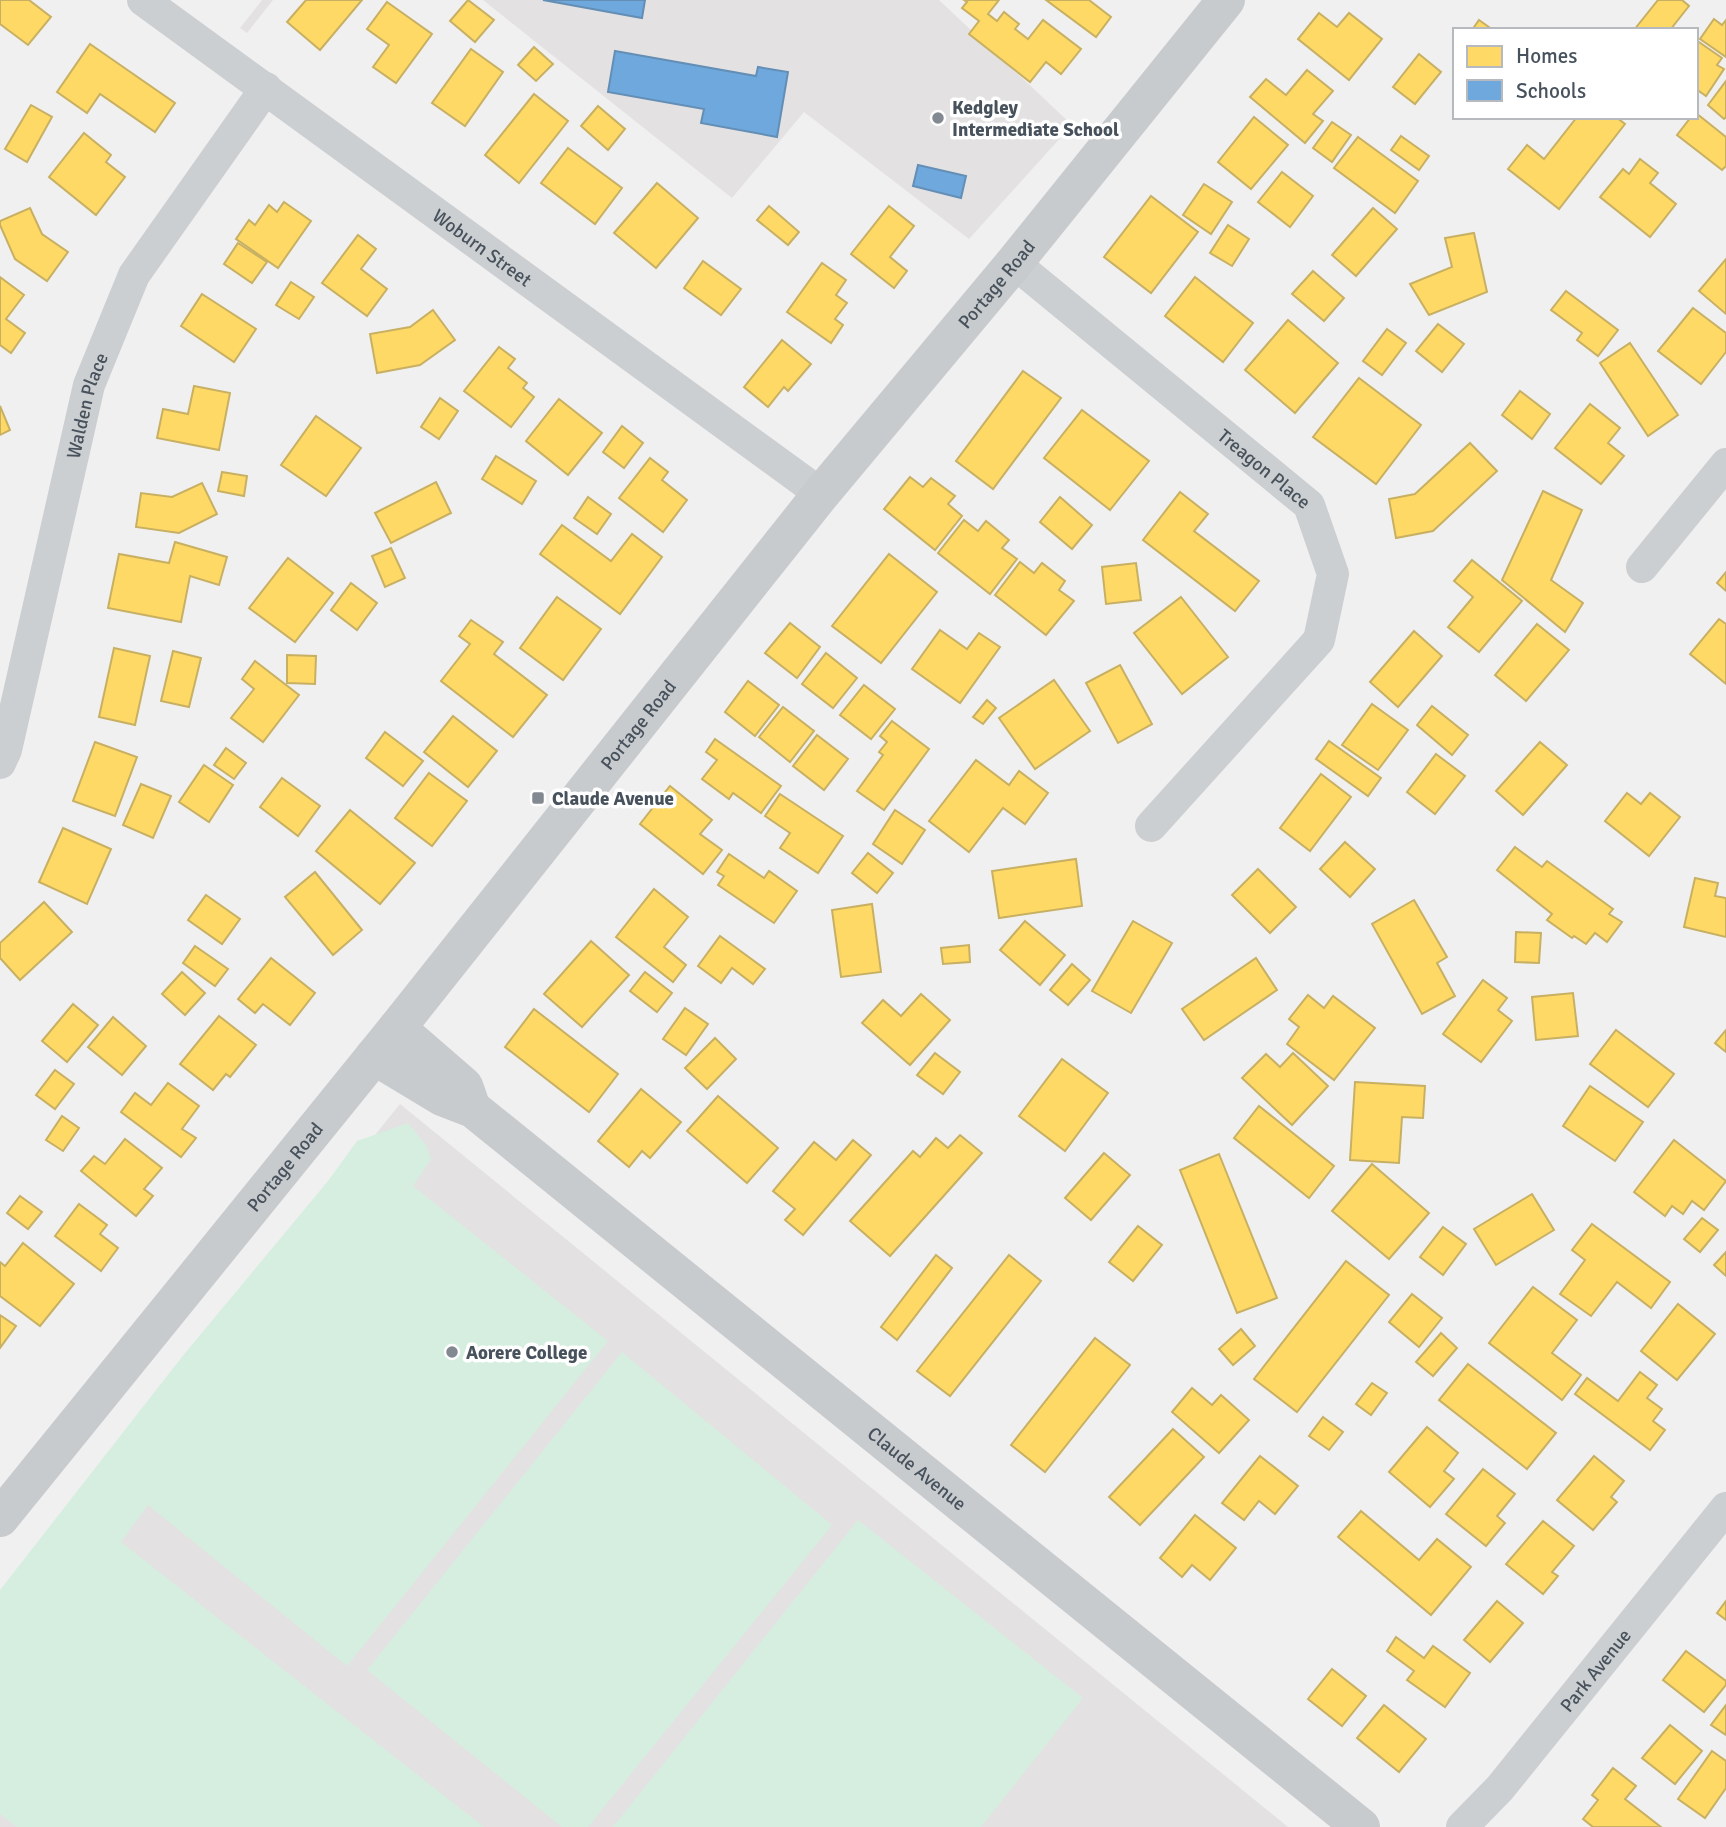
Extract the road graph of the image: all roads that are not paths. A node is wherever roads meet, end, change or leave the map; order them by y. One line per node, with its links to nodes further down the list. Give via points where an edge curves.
1 (143, 0): 3 (street, Woburn Street)
2 (1226, 0): 4 (main road, Portage Road)
3 (266, 88): 6 (street, Woburn Street); 8 (street, Walden Place, via 134,275 89,385)
4 (1014, 263): 6 (main road, Portage Road); 9 (street, Treagon Place, via 1309,505 1333,574 1320,640)
5 (1726, 464): 7 (street)
6 (821, 494): 10 (main road, Portage Road)
7 (1642, 567)
8 (0, 763)
9 (1151, 826)
10 (386, 1042): 12 (main road, Portage Road); 13 (main road, Claude Avenue, via 442,1097 473,1109)
11 (1726, 1508): 14 (street, Park Avenue, via 1500,1788)
12 (0, 1518)
13 (1361, 1827)
14 (1462, 1827)

